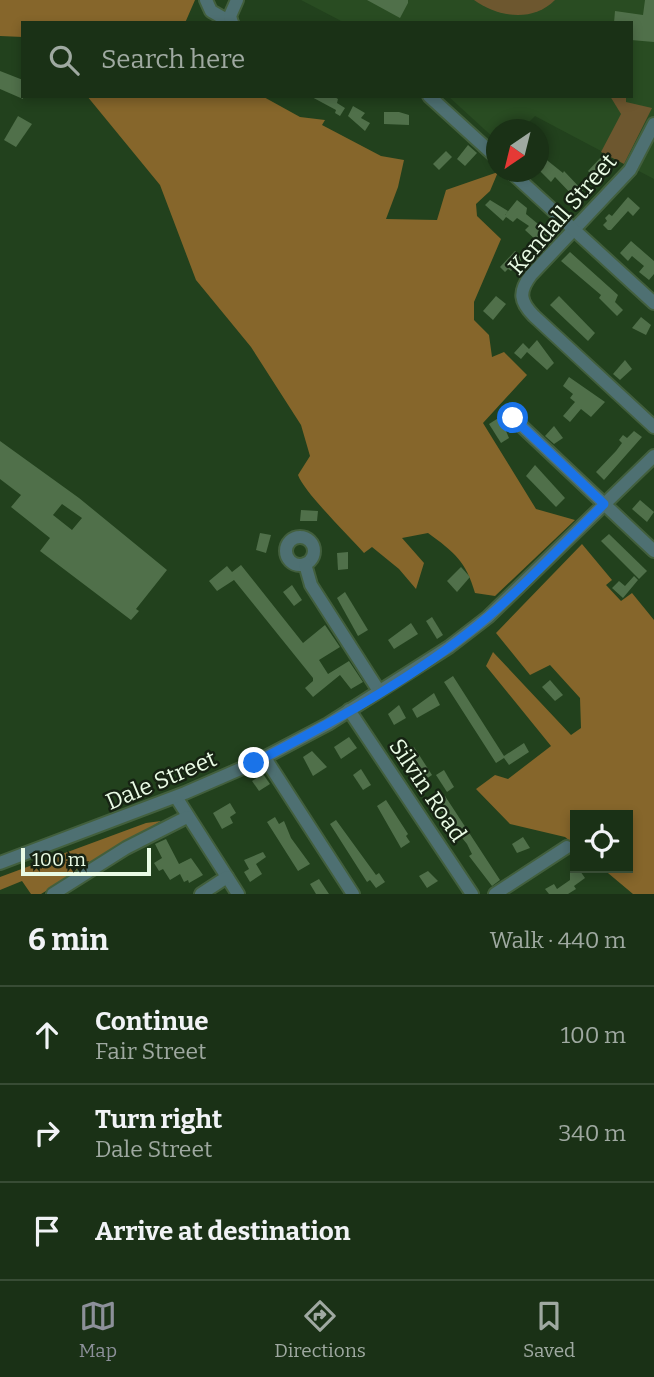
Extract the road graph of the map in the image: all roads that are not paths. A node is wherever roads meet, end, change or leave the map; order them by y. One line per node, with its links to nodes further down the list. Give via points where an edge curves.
1 (206, 0): 3 (street, via 211,11)
2 (237, 0): 4 (street)
3 (228, 21)
4 (231, 21)
5 (431, 98): 7 (street)
6 (654, 124): 9 (street, Kendall Street, via 630,170)
7 (486, 148)
8 (523, 182): 9 (street)
9 (573, 228): 10 (street); 12 (street, Kendall Street, via 531,275 521,294 523,303)
10 (651, 295)
11 (513, 418): 14 (street)
12 (654, 427)
13 (654, 456): 14 (street, Dale Street)
14 (604, 504): 15 (street); 17 (street, Dale Street, via 488,617)
15 (654, 551)
16 (305, 564): 17 (street, via 311,585)
17 (379, 691): 18 (street, Dale Street)
18 (349, 710): 19 (street, Dale Street); 29 (street, Silvin Road)
19 (265, 758): 20 (street, Dale Street); 28 (street)
20 (176, 797): 21 (street); 23 (street, Dale Street)
21 (187, 817): 24 (street); 25 (street)
22 (567, 847): 30 (street)
23 (0, 863)
24 (227, 877): 26 (street); 27 (street)
25 (53, 894)
26 (201, 894)
27 (238, 894)
28 (353, 894)
29 (472, 894)
30 (495, 894)

